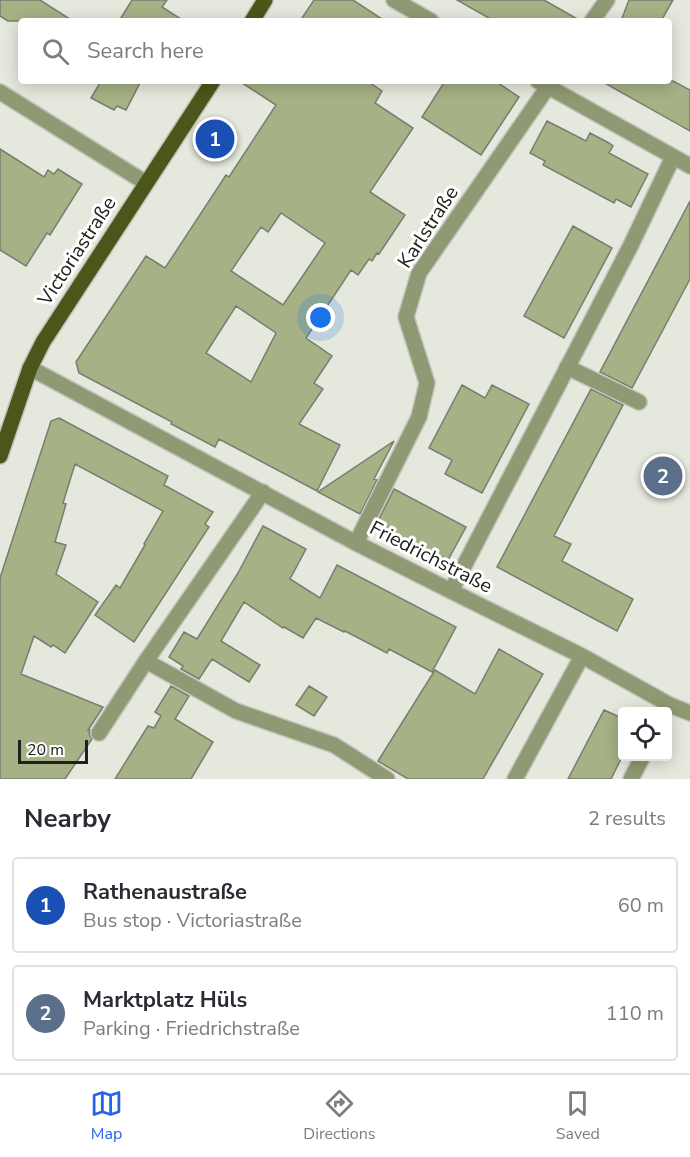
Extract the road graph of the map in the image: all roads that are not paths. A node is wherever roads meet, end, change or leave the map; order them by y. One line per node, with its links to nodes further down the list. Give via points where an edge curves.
1 (265, 0): 4 (main road)
2 (394, 0): 5 (street)
3 (606, 0): 6 (street)
4 (254, 18)
5 (426, 18)
6 (594, 18)
7 (211, 84): 13 (main road, Victoriastraße)
8 (545, 84): 19 (street, Karlstraße, via 419,273 406,317 427,383 419,417)
9 (548, 84): 11 (street)
10 (0, 92): 13 (street)
11 (673, 157): 12 (street); 14 (street)
12 (690, 166)
13 (146, 183): 15 (main road, Victoriastraße)
14 (567, 367): 16 (street); 20 (street)
15 (30, 368): 17 (main road, Victoriastraße); 18 (street, Friedrichstraße)
16 (639, 402)
17 (0, 456)
18 (263, 492): 19 (street, Friedrichstraße); 22 (street)
19 (356, 543): 20 (street, Friedrichstraße)
20 (451, 591): 21 (street, Friedrichstraße)
21 (582, 656): 23 (street, Friedrichstraße); 29 (street)
22 (146, 661): 26 (street); 28 (street, via 236,711 334,745)
23 (666, 707)
24 (672, 709): 25 (street, Friedrichstraße)
25 (690, 713)
26 (99, 733)
27 (640, 761): 30 (street)
28 (387, 779)
29 (515, 779)
30 (631, 779)

